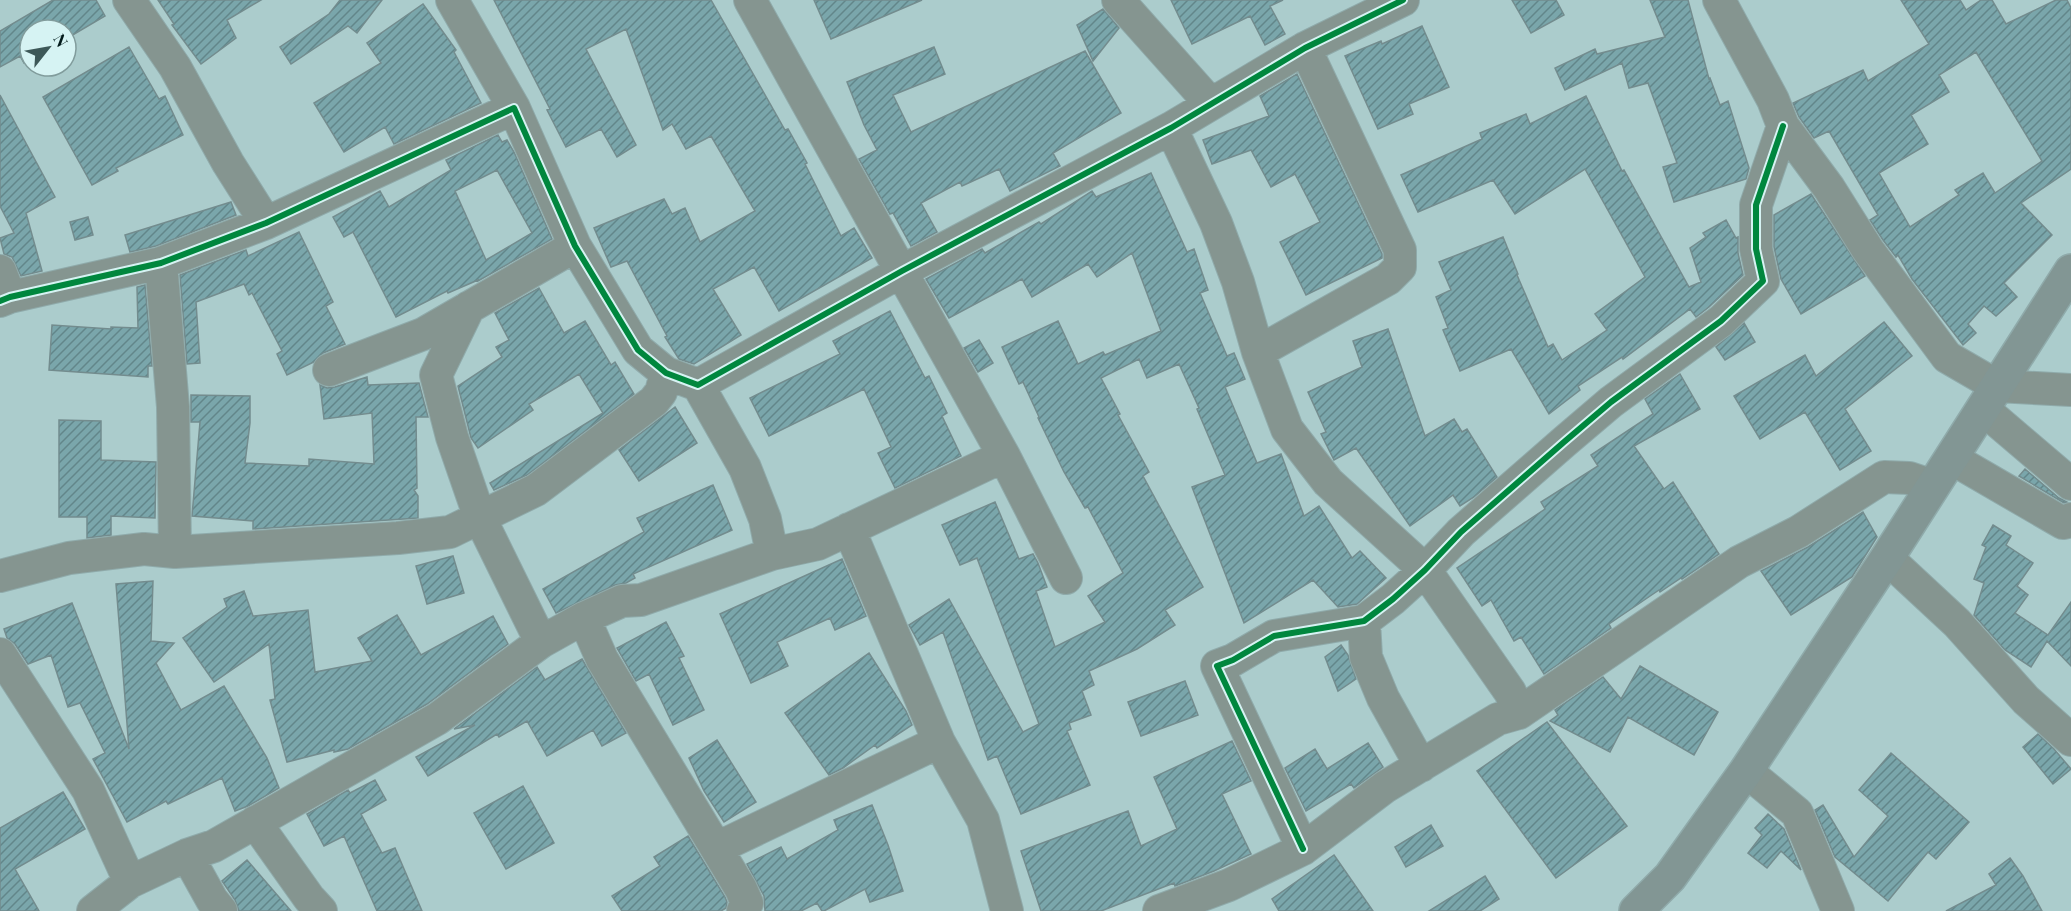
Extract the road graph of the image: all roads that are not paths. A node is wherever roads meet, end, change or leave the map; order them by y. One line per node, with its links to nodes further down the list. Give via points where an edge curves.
1 (129, 0): 12 (street, via 175,67)
2 (452, 0): 9 (street)
3 (750, 0): 15 (street)
4 (1118, 0): 8 (street)
5 (1403, 0): 7 (street)
6 (1719, 0): 10 (street, via 1773,99)
7 (1305, 48): 8 (street); 19 (street, via 1400,250 1400,267 1388,279)
8 (1210, 103): 11 (street)
9 (514, 108): 12 (street); 13 (street)
10 (1783, 126): 24 (street, via 1947,357); 37 (street, via 1756,205 1756,249 1763,281 1721,321 1564,442 1461,532)
11 (1171, 128): 15 (street); 19 (street, via 1216,223)
12 (266, 223): 14 (street)
13 (575, 246): 18 (street); 21 (street, via 638,350)
14 (161, 263): 17 (street); 34 (street, via 173,406)
15 (902, 271): 22 (street); 26 (street)
16 (2071, 271): 24 (main road)
17 (3, 290)
18 (469, 308): 20 (street, via 423,334); 31 (street, via 436,375)
19 (1258, 352): 37 (street, via 1287,429 1328,482)
20 (329, 370)
21 (666, 373): 22 (street); 31 (street, via 654,401 536,490)
22 (698, 385): 35 (street, via 745,468 765,519)
23 (2071, 390): 24 (street)
24 (1990, 398): 25 (street); 27 (main road)
25 (2025, 445): 28 (street); 29 (street)
26 (1004, 456): 33 (street); 39 (street)
27 (1952, 458): 28 (street); 30 (main road)
28 (1996, 484): 32 (street, via 2063,523)
29 (2071, 484)
30 (1933, 486): 36 (main road); 44 (street, via 1910,478 1884,477 1797,532 1739,562)
31 (480, 518): 34 (street, via 450,532 398,538); 42 (street)
32 (2071, 519)
33 (849, 529): 35 (street, via 818,544); 46 (street)
34 (176, 552): 38 (street, via 144,549 69,558)
35 (772, 554): 40 (street, via 642,600 622,601)
36 (1887, 558): 45 (street, via 1957,623 2025,700); 48 (main road)
37 (1425, 570): 41 (street); 44 (street, via 1510,692)
38 (0, 576)
39 (1066, 578)
40 (584, 618): 42 (street); 50 (street, via 602,659)
41 (1364, 621): 47 (street, via 1366,657 1383,698); 51 (street, via 1274,636 1217,666)
42 (541, 642): 49 (street, via 437,719)
43 (0, 654): 53 (street, via 88,790)
44 (1519, 713): 47 (street, via 1498,719)
45 (2071, 740)
46 (939, 742): 50 (street); 59 (street, via 983,819)
47 (1421, 765): 51 (street)
48 (1746, 771): 54 (main road); 61 (street, via 1797,813)
49 (255, 822): 52 (street, via 214,846); 57 (street)
50 (717, 848): 58 (street, via 747,903)
51 (1303, 849): 60 (street, via 1229,885)
52 (187, 855): 53 (street); 56 (street)
53 (130, 882): 55 (street)
54 (1647, 907)
55 (93, 911)
56 (221, 911)
57 (321, 911)
58 (743, 911)
59 (1007, 911)
60 (1159, 911)
61 (1838, 911)

